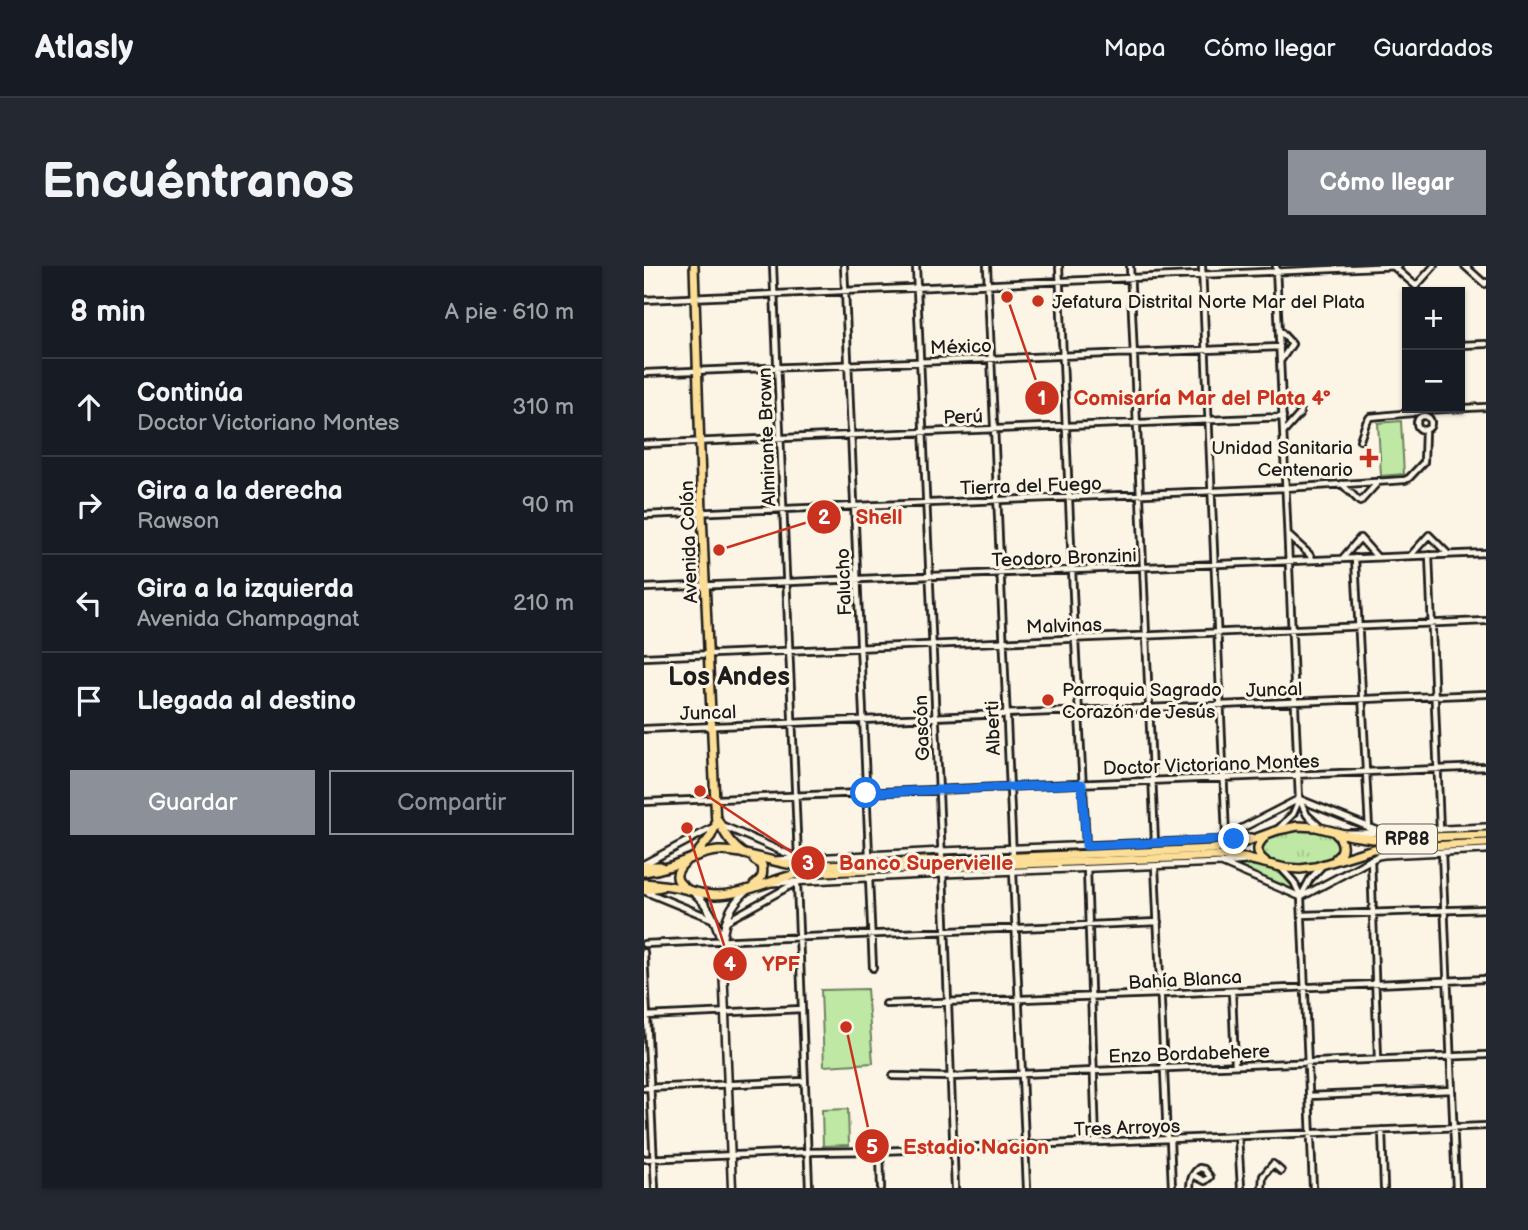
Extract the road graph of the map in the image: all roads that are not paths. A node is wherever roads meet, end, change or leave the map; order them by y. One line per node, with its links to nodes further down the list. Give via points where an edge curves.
1 (694, 266): 23 (main road, Avenida Colón)
2 (773, 266): 22 (street, Almirante Brown)
3 (844, 266): 21 (street, Falucho)
4 (916, 266): 20 (street, Gascón)
5 (987, 266): 19 (street, Alberti)
6 (1059, 266): 17 (street)
7 (1130, 266): 16 (street)
8 (1202, 266): 15 (street)
9 (1393, 266): 10 (street); 11 (street, via 1416,286); 13 (street)
10 (1399, 266)
11 (1434, 266)
12 (1465, 266): 18 (street)
13 (1349, 267): 14 (street)
14 (1276, 269): 15 (street); 25 (street)
15 (1202, 275): 16 (street); 29 (street)
16 (1131, 278): 17 (street); 30 (street)
17 (1059, 281): 19 (street); 31 (street)
18 (1486, 282)
19 (988, 284): 20 (street); 32 (street, Alberti)
20 (917, 288): 21 (street); 34 (street, Gascón)
21 (845, 291): 22 (street); 35 (street, Falucho)
22 (774, 294): 23 (street); 36 (street, Almirante Brown)
23 (695, 298): 24 (street); 37 (main road, Avenida Colón)
24 (644, 300)
25 (1279, 330): 28 (street); 33 (street, via 1292,344)
26 (1486, 344): 27 (street)
27 (1465, 345)
28 (1280, 347): 29 (street, México); 33 (street)
29 (1205, 350): 30 (street, México); 46 (street)
30 (1134, 353): 31 (street, México); 47 (street)
31 (1062, 356): 32 (street, México); 48 (street)
32 (991, 359): 34 (street, México); 49 (street, Alberti)
33 (1280, 361): 39 (street)
34 (920, 362): 35 (street, México); 51 (street, Gascón)
35 (848, 365): 36 (street, México); 53 (street, Falucho)
36 (777, 368): 37 (street, México); 54 (street, Almirante Brown)
37 (698, 371): 38 (street, México); 56 (main road, Avenida Colón)
38 (644, 373)
39 (1282, 393): 45 (street); 52 (street, via 1300,410)
40 (1486, 407): 41 (street)
41 (1465, 408)
42 (1412, 413): 55 (street, via 1370,417)
43 (1422, 413): 50 (street, via 1417,423)
44 (1426, 413): 50 (street, via 1431,422)
45 (1283, 417): 46 (street, Perú); 52 (street)
46 (1208, 420): 47 (street, Perú); 61 (street)
47 (1137, 423): 48 (street, Perú); 62 (street)
48 (1066, 426): 49 (street, Perú); 63 (street)
49 (994, 429): 51 (street, Perú); 64 (street, Alberti)
50 (1425, 430): 58 (street, Tierra del Fuego, via 1423,465 1407,479)
51 (923, 432): 53 (street, Perú); 65 (street, Gascón)
52 (1283, 432): 60 (street)
53 (851, 435): 54 (street, Perú); 66 (street, Falucho)
54 (780, 438): 56 (street, Perú); 67 (street, Almirante Brown)
55 (1360, 440)
56 (700, 442): 57 (street, Perú); 68 (main road, Avenida Colón)
57 (644, 444)
58 (1379, 481): 59 (street, Tierra del Fuego); 59 (street, via 1360,502)
59 (1341, 483): 60 (street, Tierra del Fuego)
60 (1286, 488): 61 (street, Tierra del Fuego); 70 (street)
61 (1211, 491): 62 (street, Tierra del Fuego); 81 (street)
62 (1140, 494): 63 (street, Tierra del Fuego); 82 (street)
63 (1069, 497): 64 (street, Tierra del Fuego); 83 (street)
64 (997, 500): 65 (street, Tierra del Fuego); 84 (street, Alberti)
65 (926, 503): 66 (street, Tierra del Fuego); 85 (street, Gascón)
66 (854, 506): 67 (street, Tierra del Fuego); 86 (street, Falucho)
67 (783, 509): 68 (street, Tierra del Fuego); 87 (street, Almirante Brown)
68 (702, 513): 69 (street, Tierra del Fuego); 88 (main road, Avenida Colón)
69 (644, 515)
70 (1288, 535): 79 (street); 80 (street)
71 (1486, 547): 72 (street)
72 (1483, 553): 73 (street, Teodoro Bronzini)
73 (1448, 554): 74 (street, Teodoro Bronzini); 75 (street, via 1429,535)
74 (1429, 555): 75 (street, Teodoro Bronzini); 91 (street)
75 (1410, 556): 76 (street, Teodoro Bronzini)
76 (1378, 557): 77 (street, Teodoro Bronzini); 78 (street, via 1360,538)
77 (1355, 558): 78 (street, Teodoro Bronzini); 92 (street)
78 (1342, 559): 79 (street, Teodoro Bronzini)
79 (1312, 560): 80 (street, Teodoro Bronzini)
80 (1289, 561): 81 (street, Teodoro Bronzini); 93 (street)
81 (1214, 564): 82 (street, Teodoro Bronzini); 94 (street)
82 (1143, 568): 83 (street, Teodoro Bronzini); 95 (street)
83 (1072, 570): 84 (street, Teodoro Bronzini); 96 (street)
84 (1000, 574): 85 (street, Teodoro Bronzini); 97 (street, Alberti)
85 (929, 577): 86 (street, Teodoro Bronzini); 98 (street, Gascón)
86 (857, 580): 87 (street, Teodoro Bronzini); 99 (street, Falucho)
87 (786, 583): 88 (street, Teodoro Bronzini); 100 (street, Almirante Brown)
88 (706, 586): 89 (street, Teodoro Bronzini); 101 (main road, Avenida Colón)
89 (644, 588)
90 (1486, 621): 91 (street, Malvinas)
91 (1432, 624): 92 (street, Malvinas); 104 (street)
92 (1359, 627): 93 (street, Malvinas); 105 (street)
93 (1292, 629): 94 (street, Malvinas); 106 (street)
94 (1217, 633): 95 (street, Malvinas); 107 (street)
95 (1146, 636): 96 (street, Malvinas); 108 (street)
96 (1074, 639): 97 (street, Malvinas); 109 (street)
97 (1003, 642): 98 (street, Malvinas); 110 (street, Alberti)
98 (932, 645): 99 (street, Malvinas); 111 (street, Gascón)
99 (860, 648): 100 (street, Malvinas); 112 (street, Falucho)
100 (789, 651): 101 (street, Malvinas); 113 (street, Almirante Brown)
101 (708, 654): 102 (street, Malvinas); 114 (main road, Avenida Colón)
102 (644, 657)
103 (1486, 694): 104 (street, Juncal)
104 (1435, 696): 105 (street, Juncal); 117 (street)
105 (1362, 699): 106 (street, Juncal); 118 (street)
106 (1295, 702): 107 (street, Juncal); 119 (street)
107 (1221, 705): 108 (street, Juncal); 120 (street)
108 (1149, 708): 109 (street, Juncal); 121 (street)
109 (1079, 711): 110 (street, Juncal); 122 (street)
110 (1006, 714): 111 (street, Juncal); 123 (street, Alberti)
111 (935, 717): 112 (street, Juncal); 124 (street, Gascón)
112 (863, 720): 113 (street, Juncal); 125 (street, Falucho)
113 (792, 723): 114 (street, Juncal); 126 (street, Almirante Brown)
114 (712, 726): 115 (street, Juncal); 127 (main road, Avenida Colón)
115 (644, 729)
116 (1486, 766): 117 (street, Doctor Victoriano Montes)
117 (1438, 769): 118 (street, Doctor Victoriano Montes); 134 (street)
118 (1366, 772): 119 (street, Doctor Victoriano Montes); 133 (street)
119 (1298, 775): 120 (street, Doctor Victoriano Montes); 128 (street)
120 (1224, 778): 121 (street, Doctor Victoriano Montes); 139 (street)
121 (1152, 781): 122 (street, Doctor Victoriano Montes); 142 (street)
122 (1082, 784): 123 (street, Doctor Victoriano Montes); 144 (street)
123 (1009, 787): 124 (street, Doctor Victoriano Montes); 155 (street, Alberti)
124 (938, 790): 125 (street, Doctor Victoriano Montes); 146 (street, Gascón)
125 (866, 793): 126 (street, Doctor Victoriano Montes); 149 (street, Falucho)
126 (796, 796): 127 (street, Doctor Victoriano Montes); 152 (street, Almirante Brown)
127 (716, 798): 129 (street, Doctor Victoriano Montes); 130 (main road, Avenida Colón)
128 (1300, 799): 132 (street, via 1309,818); 133 (street); 135 (street, via 1290,817); 139 (street)
129 (644, 802)
130 (718, 822): 148 (main road, via 730,843); 151 (main road, via 712,836); 152 (street); 159 (street)
131 (1486, 827): 134 (street)
132 (1326, 829): 135 (main road, RP88, via 1298,826); 136 (main road, RP88); 156 (main road, via 1341,840 1341,853)
133 (1369, 829): 137 (street)
134 (1440, 830): 137 (street)
135 (1273, 832): 140 (main road, RP88); 160 (main road, via 1257,848 1261,858)
136 (1339, 833): 137 (street); 138 (main road, RP88, via 1379,839)
137 (1384, 833)
138 (1486, 835)
139 (1226, 837): 141 (street)
140 (1261, 837): 141 (street); 155 (main road, RP88, via 1213,849)
141 (1219, 840): 142 (street)
142 (1155, 843): 144 (street)
143 (1486, 843): 156 (main road, RP88, via 1385,847)
144 (1086, 846): 155 (street)
145 (1486, 850): 147 (street)
146 (942, 851): 149 (street); 155 (street); 163 (street, Gascón)
147 (1442, 852): 150 (street); 176 (street)
148 (746, 855): 151 (main road, RP88, via 720,851); 154 (main road, RP88); 171 (main road, via 762,865 764,872)
149 (869, 855): 152 (street)
150 (1384, 855): 153 (street); 156 (street)
151 (691, 858): 161 (main road, RP88); 173 (main road, via 676,876 678,883)
152 (798, 858): 154 (street)
153 (1371, 859): 174 (street); 177 (street)
154 (765, 860): 163 (main road, RP88, via 799,866)
155 (1013, 860): 157 (main road, RP88, via 1220,856); 163 (main road, RP88); 163 (street); 164 (street); 183 (street, Alberti)
156 (1334, 860): 160 (main road, RP88, via 1307,868); 174 (street, via 1313,875)
157 (1261, 861): 158 (street); 160 (main road, RP88)
158 (1221, 863): 162 (street); 174 (street)
159 (644, 865): 161 (main road)
160 (1274, 865): 174 (street, via 1291,878)
161 (671, 866): 165 (main road, RP88)
162 (1155, 866): 164 (street); 181 (street)
163 (943, 867): 166 (street); 169 (main road, RP88, via 801,873); 184 (street, Gascón)
164 (1087, 869): 182 (street)
165 (644, 873)
166 (869, 878): 167 (street); 185 (street)
167 (797, 882): 169 (street); 180 (street); 186 (street)
168 (644, 883): 170 (main road, RP88)
169 (765, 884): 171 (main road, RP88)
170 (666, 886): 172 (main road); 173 (main road, RP88)
171 (749, 889): 173 (main road, RP88, via 717,895); 180 (main road, via 734,902)
172 (644, 890): 179 (street)
173 (691, 891): 179 (main road)
174 (1301, 897): 178 (street)
175 (1486, 909): 176 (street)
176 (1444, 910): 177 (street); 192 (street)
177 (1374, 913): 178 (street); 193 (street)
178 (1302, 915): 194 (street)
179 (715, 920): 187 (main road)
180 (725, 922): 187 (main road)
181 (1158, 922): 182 (street); 196 (street)
182 (1089, 925): 183 (street); 197 (street)
183 (1016, 928): 184 (street); 198 (street, Alberti)
184 (945, 931): 185 (street); 199 (street, Gascón)
185 (872, 934): 186 (street); 190 (street)
186 (799, 938): 187 (street); 201 (street)
187 (722, 940): 188 (street); 202 (main road)
188 (644, 944)
189 (644, 952): 203 (street)
190 (873, 968)
191 (1486, 979): 192 (street, Bahía Blanca)
192 (1447, 981): 193 (street, Bahía Blanca); 205 (street)
193 (1375, 984): 194 (street, Bahía Blanca); 206 (street)
194 (1306, 986): 195 (street, Bahía Blanca); 207 (street)
195 (1232, 991): 196 (street, Bahía Blanca); 208 (street)
196 (1161, 994): 197 (street, Bahía Blanca); 209 (street)
197 (1090, 997): 198 (street, Bahía Blanca); 210 (street)
198 (1019, 999): 199 (street, Bahía Blanca); 211 (street, Alberti)
199 (947, 1002): 200 (street, Bahía Blanca); 213 (street, Gascón)
200 (886, 1004)
201 (802, 1009): 202 (street); 214 (street)
202 (725, 1012): 203 (street); 215 (main road)
203 (645, 1016): 216 (street)
204 (1486, 1055): 205 (street, Enzo Bordabehere)
205 (1450, 1056): 206 (street, Enzo Bordabehere); 217 (street)
206 (1378, 1059): 207 (street, Enzo Bordabehere)
207 (1307, 1062): 208 (street, Enzo Bordabehere); 218 (street)
208 (1235, 1065): 209 (street, Enzo Bordabehere)
209 (1164, 1068): 210 (street, Enzo Bordabehere); 224 (street)
210 (1093, 1071): 211 (street, Enzo Bordabehere); 225 (street)
211 (1022, 1074): 213 (street, Enzo Bordabehere); 226 (street, Alberti)
212 (893, 1076): 213 (street, Enzo Bordabehere)
213 (950, 1077): 227 (street, Gascón)
214 (804, 1081): 215 (street); 228 (street)
215 (728, 1085): 216 (street); 230 (main road)
216 (647, 1088): 231 (street)
217 (1452, 1090): 218 (street); 220 (street)
218 (1309, 1096): 222 (street)
219 (1486, 1126): 220 (street, Tres Arroyos)
220 (1453, 1127): 221 (street, Tres Arroyos); 247 (street)
221 (1382, 1130): 222 (street, Tres Arroyos); 246 (street)
222 (1311, 1133): 223 (street, Tres Arroyos); 245 (street)
223 (1238, 1136): 224 (street, Tres Arroyos); 243 (street)
224 (1168, 1139): 225 (street, Tres Arroyos); 241 (street)
225 (1096, 1142): 226 (street, Tres Arroyos)
226 (1025, 1145): 227 (street, Tres Arroyos); 240 (street, Alberti)
227 (954, 1148): 229 (street, Tres Arroyos); 239 (street, Gascón)
228 (807, 1152): 229 (street, Tres Arroyos); 230 (street, Tres Arroyos); 237 (street)
229 (880, 1152): 238 (street)
230 (731, 1156): 231 (street, Tres Arroyos); 236 (main road)
231 (653, 1158): 232 (street, Tres Arroyos); 235 (street)
232 (644, 1159)
233 (1281, 1171): 244 (street, via 1273,1164 1263,1176)
234 (1193, 1175): 242 (street)
235 (655, 1188)
236 (732, 1188)
237 (809, 1188)
238 (881, 1188)
239 (956, 1188)
240 (1027, 1188)
241 (1172, 1188)
242 (1190, 1188)
243 (1241, 1188)
244 (1262, 1188)
245 (1314, 1188)
246 (1384, 1188)
247 (1456, 1188)

